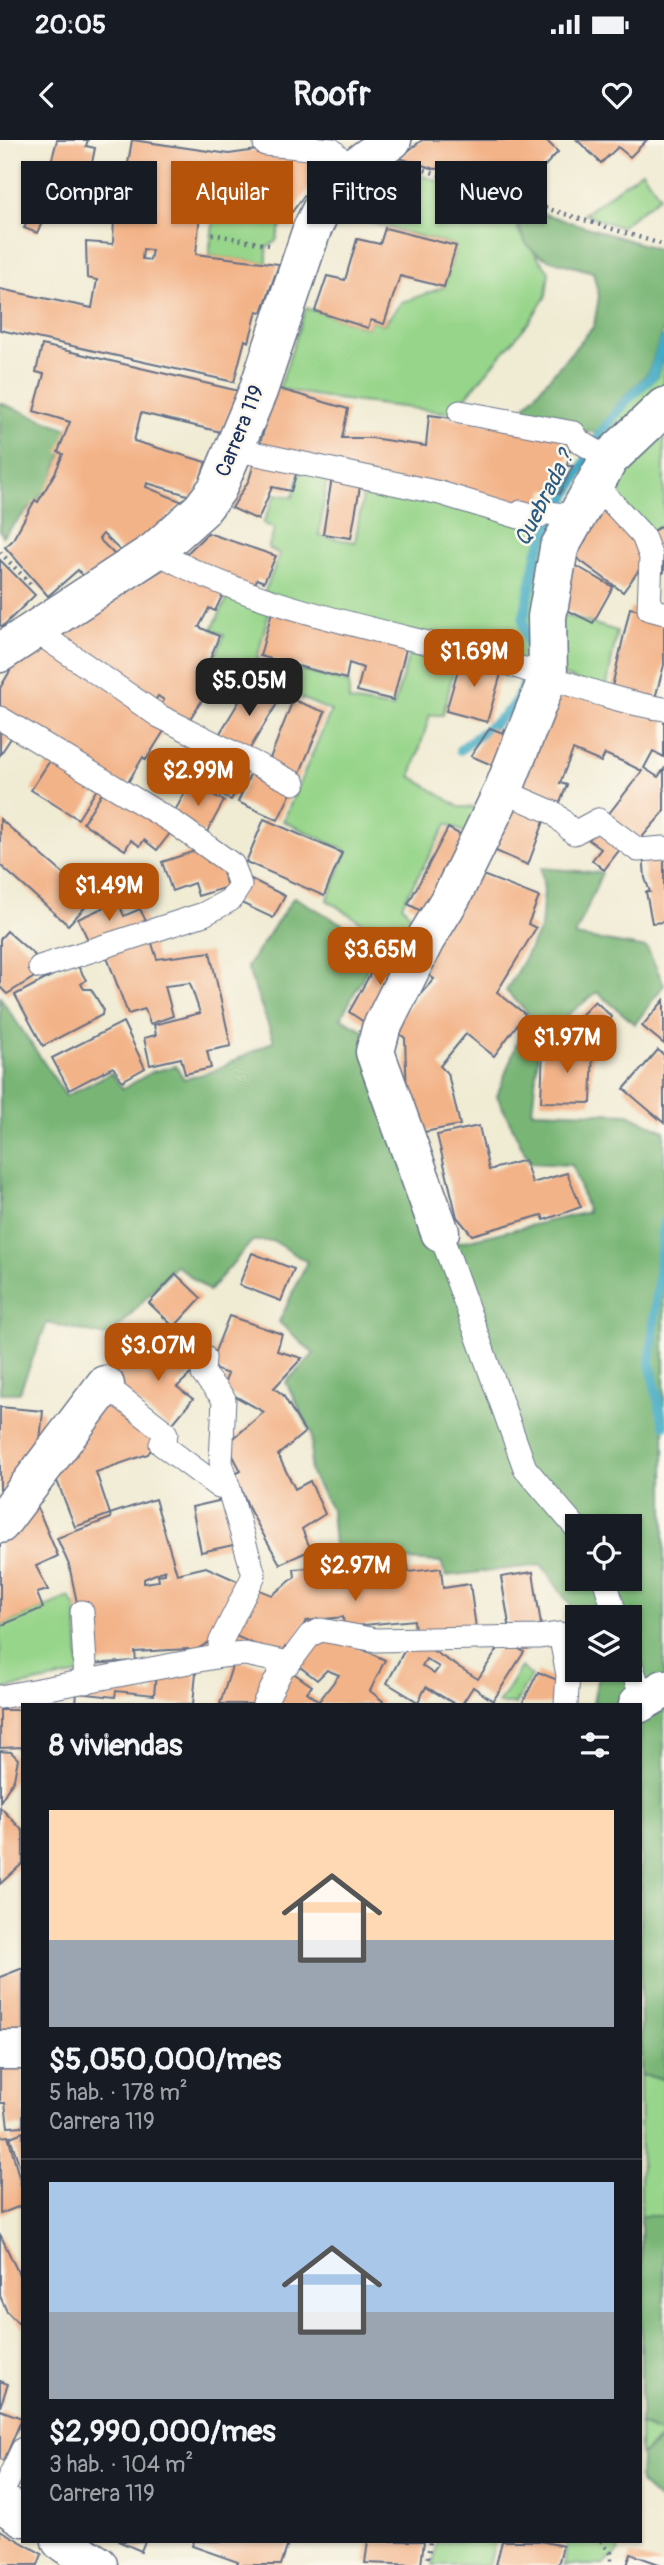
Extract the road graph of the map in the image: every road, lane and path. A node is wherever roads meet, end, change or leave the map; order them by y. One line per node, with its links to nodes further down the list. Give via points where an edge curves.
1 (265, 140): 2 (lane, via 265,144)
2 (371, 155): 4 (path); 5 (street, Carrera 119, via 326,200)
3 (212, 234): 5 (path, via 270,245 272,258)
4 (664, 245)
5 (299, 267): 8 (street, Carrera 119)
6 (664, 407): 9 (street)
7 (460, 412): 9 (lane, via 574,433)
8 (234, 449): 9 (lane, via 440,493 519,517 521,512 538,517); 10 (street, Carrera 119, via 217,489 201,510)
9 (577, 490): 12 (lane, via 643,536 651,557 649,609); 15 (street, via 552,577)
10 (155, 551): 13 (street, Carrera 119); 15 (lane, via 262,599)
11 (0, 552): 13 (path)
12 (664, 612)
13 (48, 623): 14 (street, Carrera 119); 18 (lane, via 159,716)
14 (0, 653)
15 (545, 676): 16 (lane, via 622,703); 19 (street)
16 (664, 709)
17 (0, 718): 21 (lane, via 176,824 233,864 240,885 230,900 204,914)
18 (294, 783)
19 (503, 791): 20 (lane, via 554,813 574,833 598,820 638,850); 22 (street, via 452,897 425,940 375,1052)
20 (664, 848)
21 (40, 967)
22 (440, 1232): 26 (lane, via 525,1468)
23 (204, 1357): 25 (lane, via 204,1374 224,1399 222,1462)
24 (105, 1385): 25 (lane, via 164,1431 161,1444 219,1487); 27 (street)
25 (229, 1489): 29 (lane, via 254,1575 220,1643)
26 (565, 1515)
27 (0, 1524)
28 (82, 1612): 31 (lane)
29 (221, 1656): 30 (lane, via 245,1654); 31 (lane)
30 (285, 1663): 35 (lane); 36 (lane, via 310,1634 321,1630 376,1640 560,1634 568,1675)
31 (86, 1682): 33 (lane)
32 (640, 1682): 34 (lane)
33 (0, 1697)
34 (648, 1698)
35 (265, 1703)
36 (566, 1703)
37 (0, 2050): 38 (street)
38 (21, 2050)
39 (21, 2453): 40 (lane)
40 (0, 2500): 41 (street)
41 (21, 2516)
42 (64, 2543): 45 (street)
43 (430, 2543): 46 (path)
44 (603, 2543): 47 (path, via 611,2553)
45 (98, 2565)
46 (428, 2565)
47 (611, 2565)

